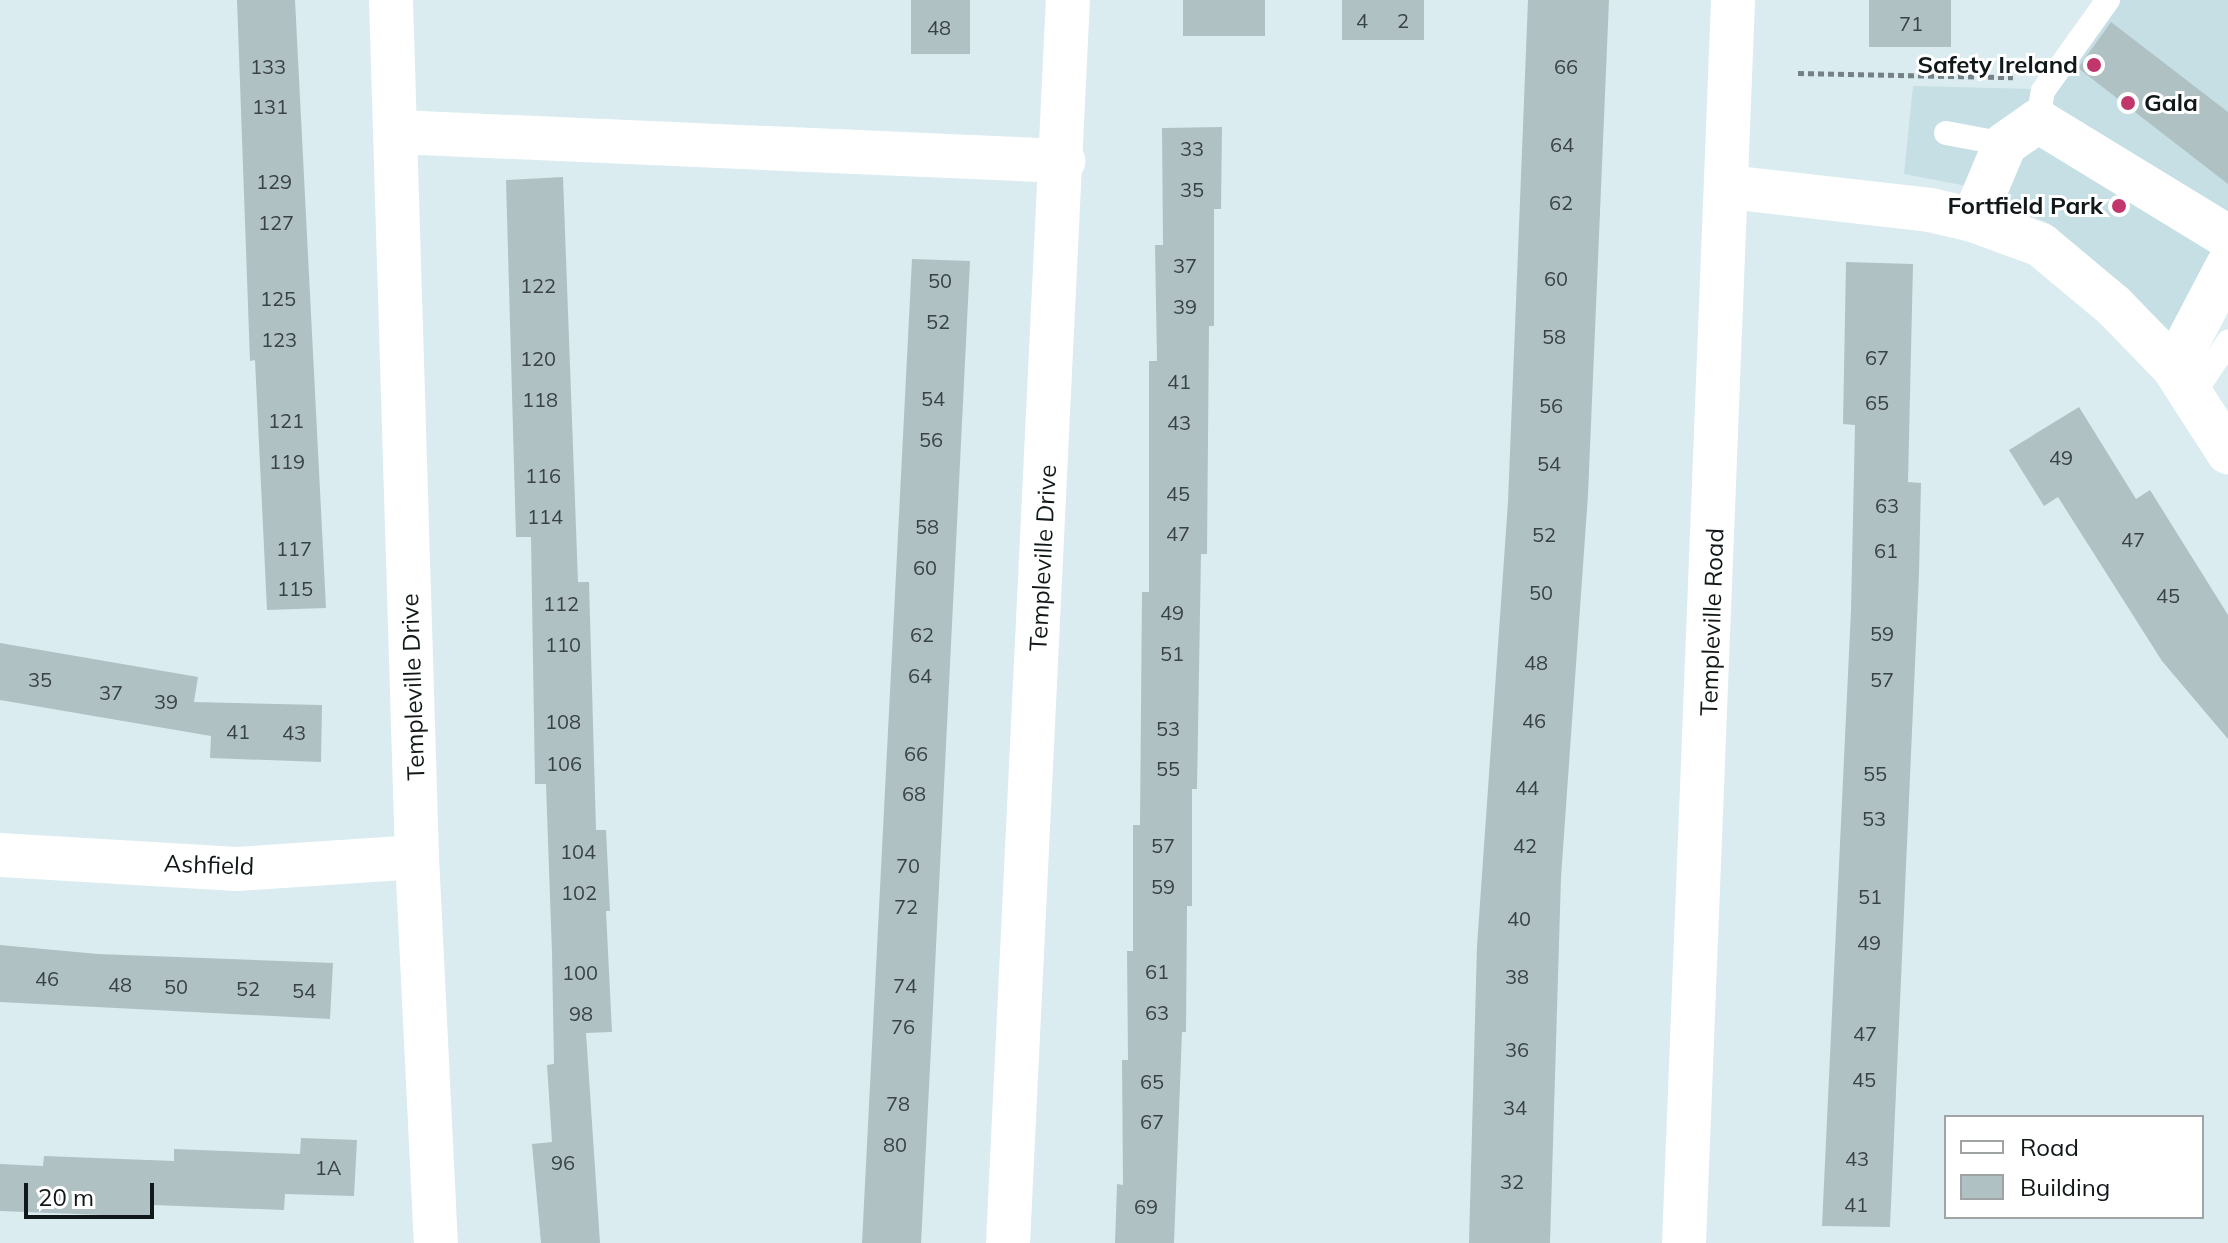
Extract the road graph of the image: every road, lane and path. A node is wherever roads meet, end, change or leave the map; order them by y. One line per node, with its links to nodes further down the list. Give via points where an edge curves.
1 (391, 0): 7 (street, Templeville Drive)
2 (1068, 0): 10 (street, Templeville Drive)
3 (1733, 0): 11 (street, Templeville Road)
4 (2108, 0): 6 (lane)
5 (1798, 73): 6 (path)
6 (2053, 78): 9 (lane)
7 (397, 132): 10 (street); 19 (street, Templeville Drive)
8 (1946, 133): 9 (lane)
9 (2021, 133): 12 (street); 13 (street)
10 (1063, 161): 21 (street, Templeville Drive)
11 (1729, 187): 12 (street, via 1842,197); 22 (street, Templeville Road)
12 (1973, 220): 16 (street, via 2041,245 2114,306)
13 (2228, 237)
14 (2228, 265): 16 (street)
15 (2228, 342): 16 (lane)
16 (2184, 382): 17 (street)
17 (2228, 452)
18 (0, 855): 19 (street, Ashfield, via 237,869)
19 (417, 857): 20 (street, Templeville Drive)
20 (436, 1243)
21 (1008, 1243)
22 (1684, 1243)

